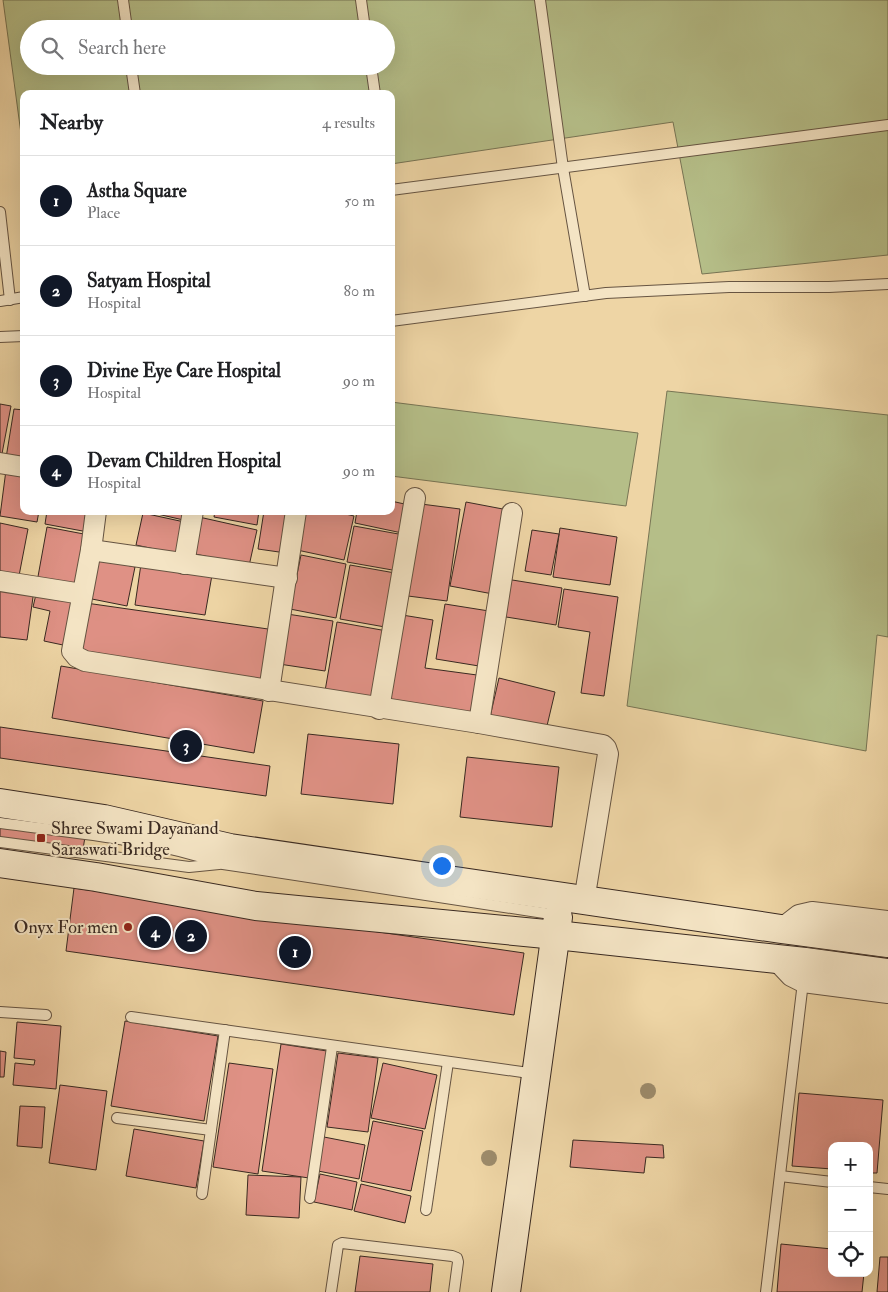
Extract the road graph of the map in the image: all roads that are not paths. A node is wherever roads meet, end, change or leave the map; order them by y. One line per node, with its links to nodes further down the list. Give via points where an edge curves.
1 (123, 0): 4 (lane)
2 (360, 0): 5 (lane)
3 (540, 0): 11 (lane)
4 (125, 20)
5 (363, 20)
6 (132, 75): 8 (lane)
7 (372, 75): 9 (lane)
8 (134, 90)
9 (374, 90)
10 (888, 125): 11 (lane)
11 (563, 168): 12 (lane); 15 (lane)
12 (395, 189)
13 (0, 212): 17 (lane)
14 (888, 284): 15 (lane, via 729,287)
15 (585, 296): 18 (lane)
16 (20, 298): 17 (lane)
17 (5, 300)
18 (395, 320)
19 (20, 336): 20 (lane)
20 (0, 337)
21 (0, 463): 22 (street)
22 (20, 466)
23 (415, 498): 34 (street)
24 (512, 513): 35 (street)
25 (95, 515): 28 (street)
26 (192, 515): 29 (street)
27 (295, 515): 30 (street)
28 (91, 550): 29 (street); 32 (street)
29 (184, 564): 30 (street)
30 (287, 578): 33 (street)
31 (0, 581): 32 (street)
32 (82, 594): 33 (street, via 72,651 77,657 85,661)
33 (269, 691): 34 (street)
34 (380, 709): 35 (street)
35 (479, 723): 41 (street, via 598,743 606,748 608,754)
36 (0, 803): 41 (main road, via 104,819 230,848)
37 (0, 823): 40 (lane, via 191,853)
38 (0, 842): 40 (lane, via 189,867)
39 (0, 863): 41 (main road, via 256,906)
40 (223, 864): 41 (lane)
41 (565, 912): 43 (main road); 45 (main road); 55 (main road)
42 (888, 921): 43 (street, via 812,912 799,915)
43 (781, 929): 44 (main road)
44 (888, 943)
45 (776, 959): 46 (main road); 47 (street, via 791,976)
46 (888, 973)
47 (803, 982): 48 (street); 58 (lane)
48 (888, 993)
49 (0, 1012): 50 (lane)
50 (46, 1015)
51 (130, 1017): 52 (lane)
52 (225, 1030): 53 (lane); 57 (lane)
53 (332, 1046): 54 (lane); 63 (lane)
54 (448, 1062): 55 (lane); 64 (lane)
55 (536, 1074): 67 (main road)
56 (117, 1118): 57 (lane)
57 (211, 1130): 62 (lane)
58 (780, 1176): 59 (lane); 68 (lane)
59 (828, 1182)
60 (873, 1187): 61 (lane)
61 (888, 1189)
62 (202, 1194)
63 (310, 1198)
64 (426, 1210)
65 (331, 1292): 66 (lane, via 338,1245 342,1243 457,1258)
66 (454, 1292)
67 (506, 1292)
68 (766, 1292)

